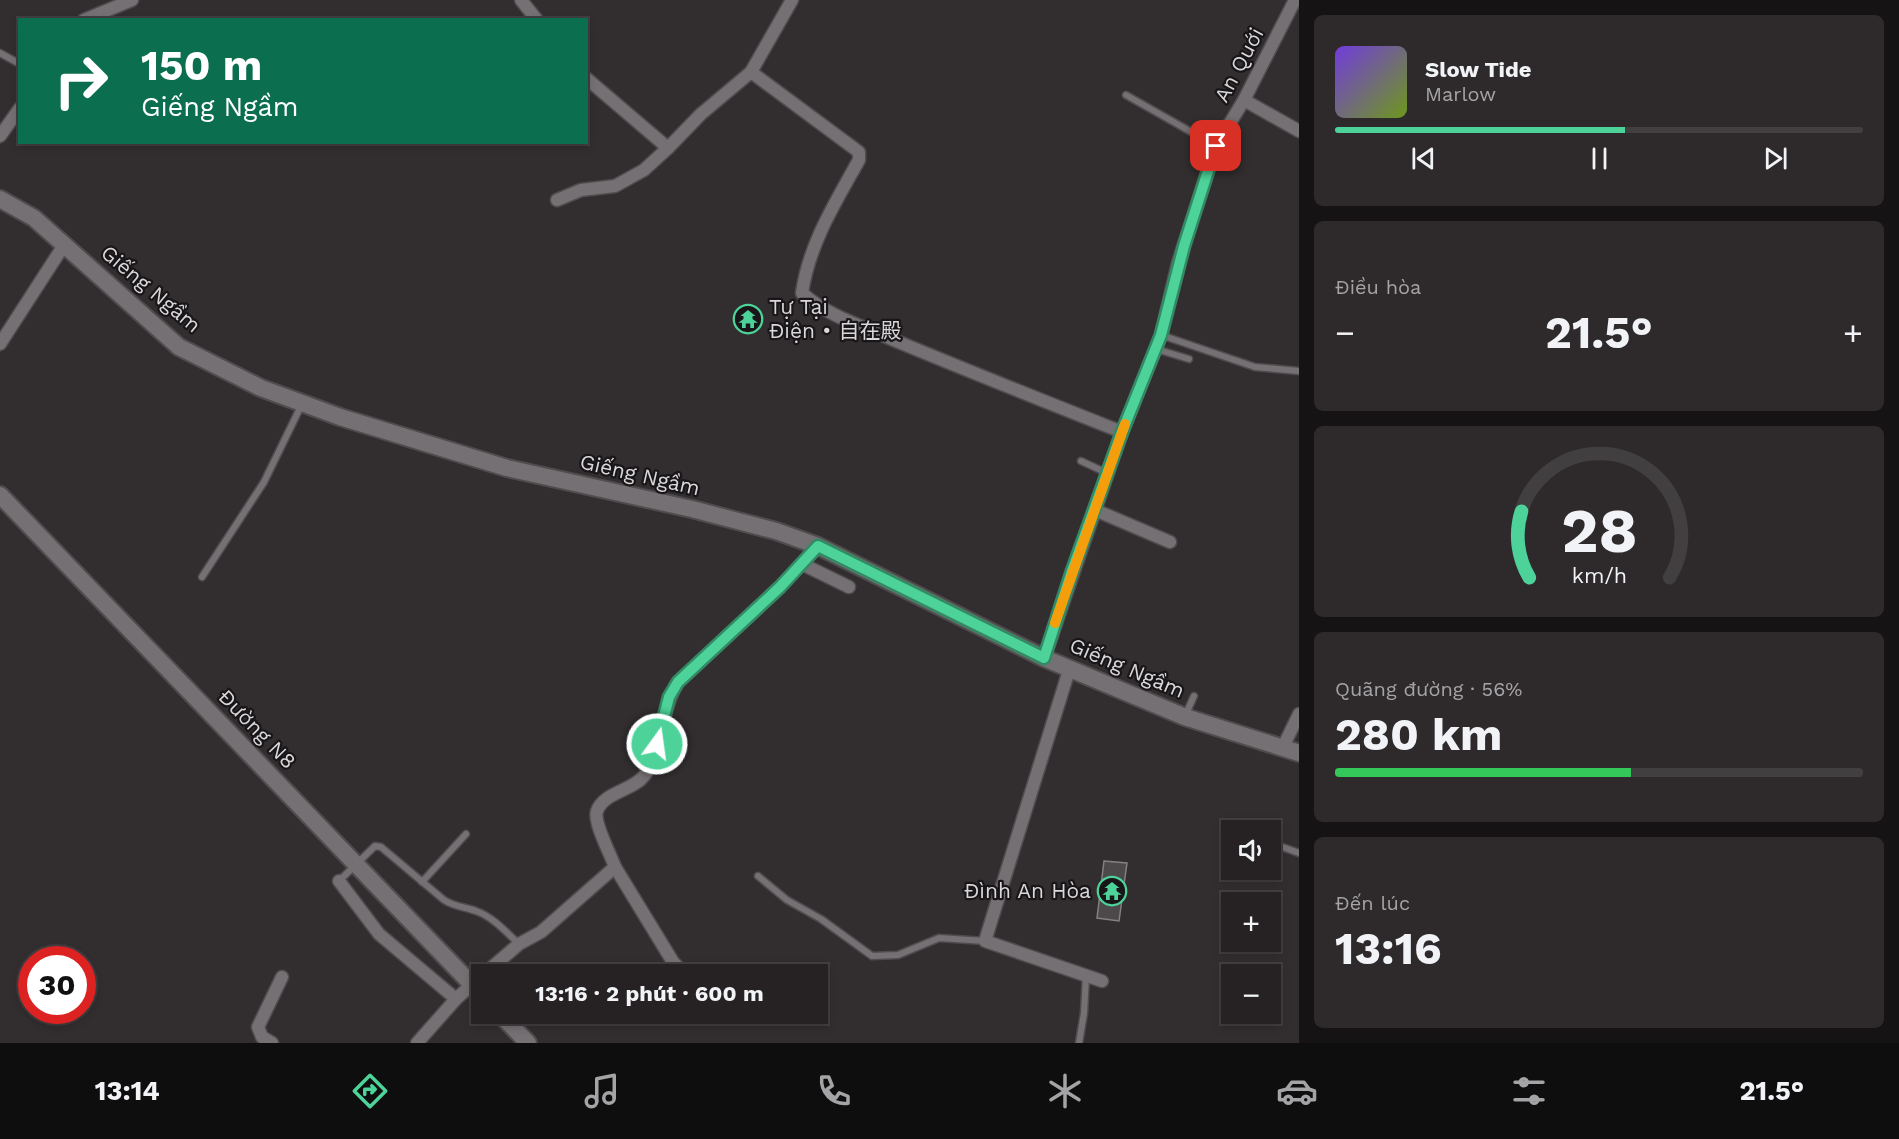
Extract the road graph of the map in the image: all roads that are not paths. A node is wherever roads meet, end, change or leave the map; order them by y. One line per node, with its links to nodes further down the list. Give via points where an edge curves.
1 (132, 0): 5 (street)
2 (521, 0): 6 (street)
3 (792, 0): 9 (street)
4 (1295, 0): 12 (street, An Quới)
5 (89, 18)
6 (535, 18)
7 (0, 53): 8 (lane)
8 (18, 63)
9 (751, 72): 17 (street); 27 (street, via 859,152 859,160 823,224 802,293 813,303 890,338)
10 (588, 80): 17 (street)
11 (1126, 95): 16 (lane)
12 (1244, 100): 15 (street); 16 (street, An Quới)
13 (18, 110): 14 (street)
14 (2, 128)
15 (1299, 131)
16 (1216, 146): 21 (street, An Quới, via 1184,243)
17 (668, 148): 19 (street, via 644,170 615,186 581,190)
18 (0, 199): 20 (street, Giếng Ngầm, via 34,218)
19 (557, 200)
20 (64, 245): 22 (street); 26 (street, Giếng Ngầm, via 179,346 261,388)
21 (1161, 335): 23 (street, An Quới); 25 (lane, via 1255,367)
22 (0, 345)
23 (1156, 349): 24 (lane); 27 (street, An Quới)
24 (1189, 359)
25 (1299, 371)
26 (302, 403): 33 (street, Giếng Ngầm, via 507,468 692,509); 35 (lane, via 264,482)
27 (1122, 432): 29 (street, An Quới)
28 (1081, 461): 29 (lane)
29 (1108, 473): 31 (street, An Quới)
30 (0, 495): 46 (street, Đường N8)
31 (1095, 510): 32 (street); 37 (street, An Quới)
32 (1170, 542)
33 (818, 546): 34 (street); 37 (street, Giếng Ngầm)
34 (802, 564): 36 (street); 47 (street, via 678,682 669,697 653,761 644,776 599,807 596,819)
35 (202, 577)
36 (849, 587)
37 (1044, 658): 38 (street, Giếng Ngầm)
38 (1071, 667): 41 (street, Giếng Ngầm); 51 (street)
39 (1194, 696): 41 (lane)
40 (1299, 714): 42 (street)
41 (1185, 717): 42 (street, Giếng Ngầm)
42 (1291, 751)
43 (466, 834): 50 (lane)
44 (1281, 847): 45 (lane)
45 (1299, 853)
46 (355, 863): 49 (lane); 50 (lane, via 375,846 381,847); 55 (street, Đường N8)
47 (615, 867): 52 (street, via 541,932); 54 (street)
48 (758, 876): 51 (lane, via 872,956 898,955 939,938)
49 (339, 881): 60 (street, via 379,934)
50 (422, 882): 52 (lane, via 455,907 477,911 491,919)
51 (985, 941): 56 (street)
52 (519, 944): 53 (street)
53 (499, 964)
54 (675, 964)
55 (471, 974)
56 (1086, 976): 58 (street); 65 (lane)
57 (282, 977): 62 (street, via 258,1027 262,1037)
58 (1102, 981)
59 (471, 989): 60 (street)
60 (456, 999): 63 (street)
61 (510, 1024): 64 (street)
62 (272, 1043)
63 (417, 1043)
64 (528, 1043)
65 (1079, 1043)

